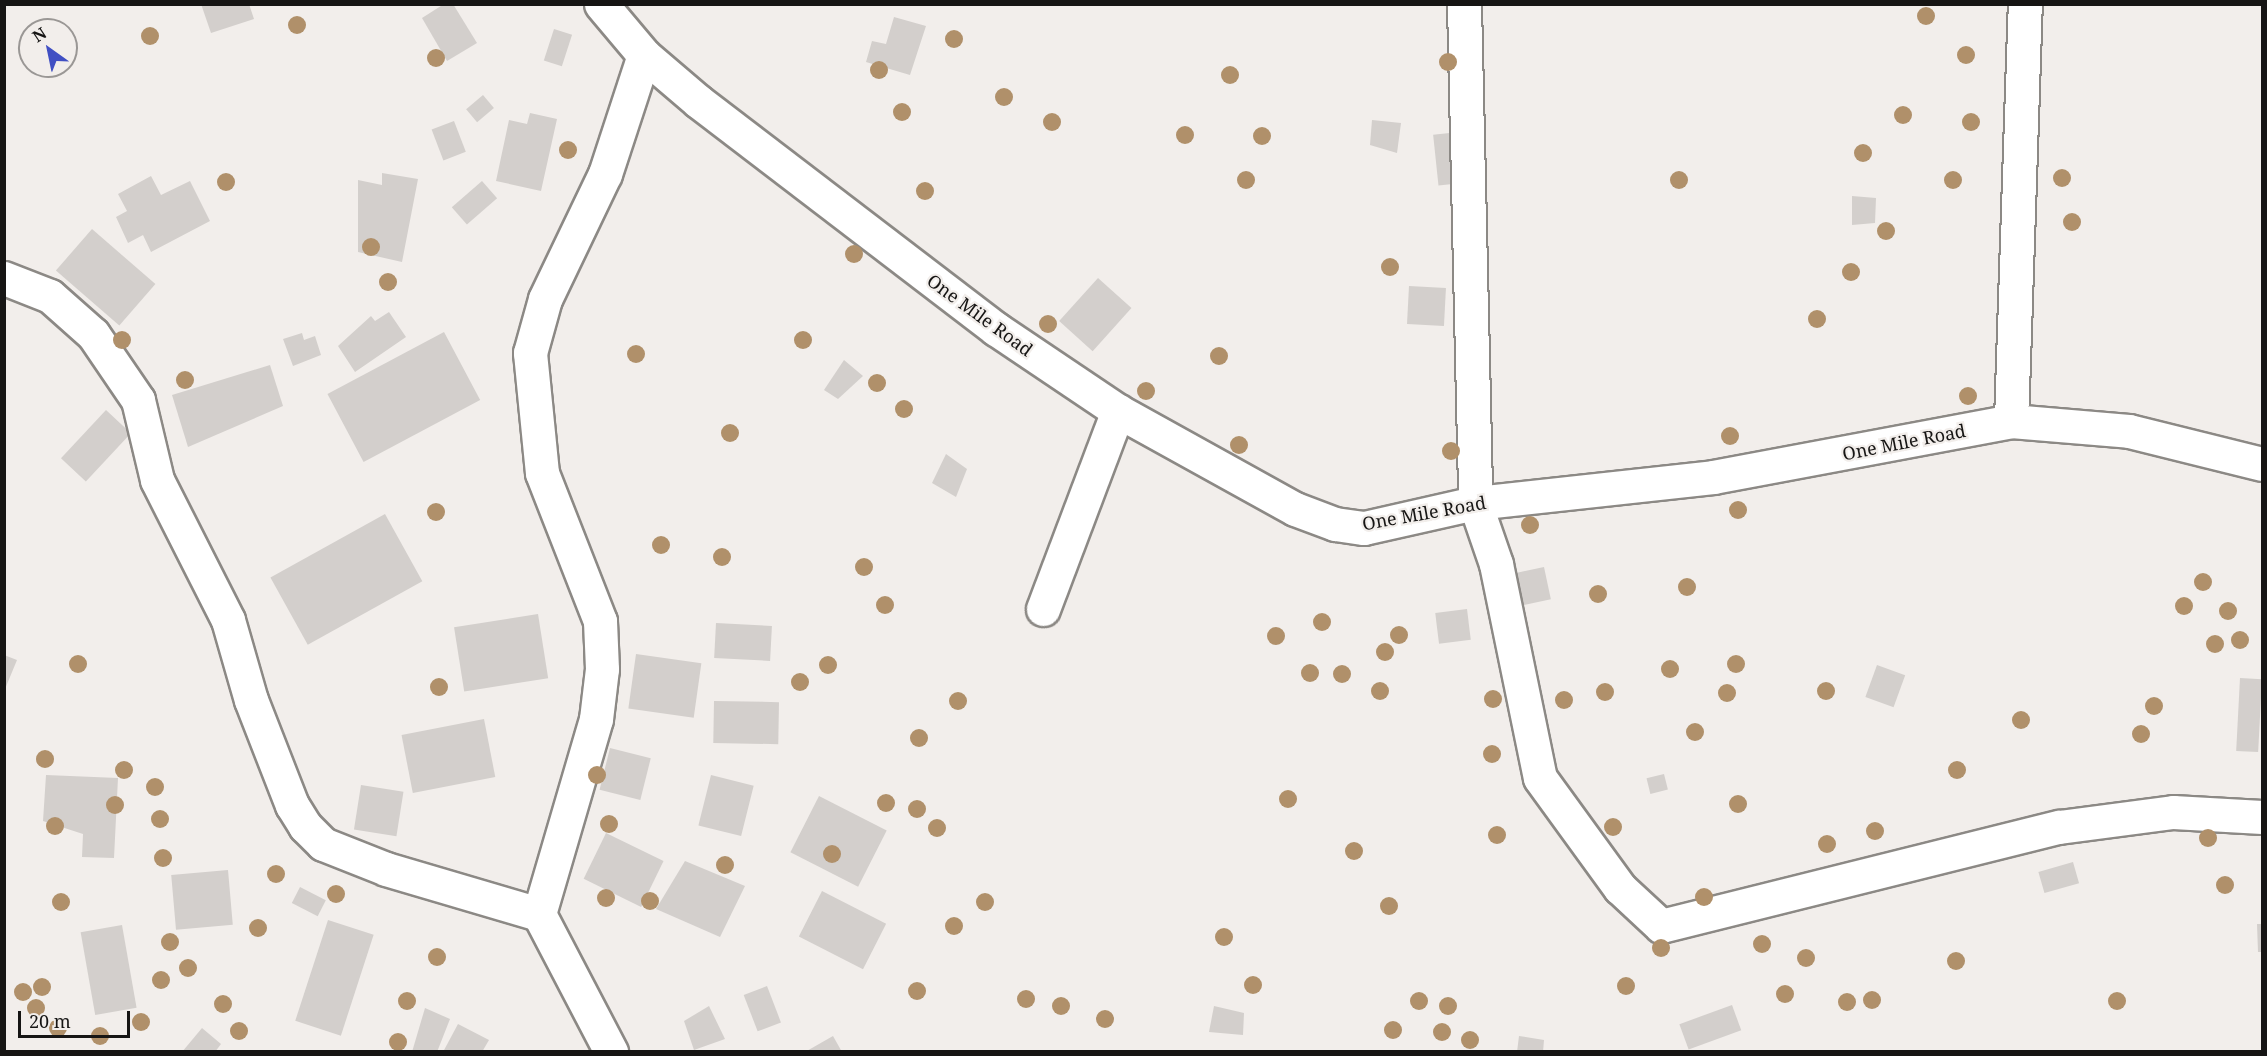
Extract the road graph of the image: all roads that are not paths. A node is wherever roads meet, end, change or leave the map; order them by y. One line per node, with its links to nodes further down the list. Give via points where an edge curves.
1 (601, 4): 4 (street, One Mile Road)
2 (1464, 4): 9 (street)
3 (2025, 4): 7 (street)
4 (644, 55): 6 (street, One Mile Road, via 996,329); 12 (street, via 605,174 545,299 530,353 542,473 600,621 602,669 596,719)
5 (4, 278): 12 (street, via 50,296 93,334 138,400 157,480 228,620 251,700 305,826 323,844 386,869)
6 (1118, 411): 9 (street, One Mile Road, via 1295,509 1335,524 1364,528); 10 (street)
7 (2011, 421): 8 (street, One Mile Road, via 2129,431); 9 (street, One Mile Road, via 1713,477)
8 (2262, 464)
9 (1475, 503): 11 (street, via 1496,564 1540,778 1620,888 1661,926 2059,827 2174,812)
10 (1043, 609)
11 (2262, 817)
12 (539, 914): 13 (street)
13 (611, 1052)

